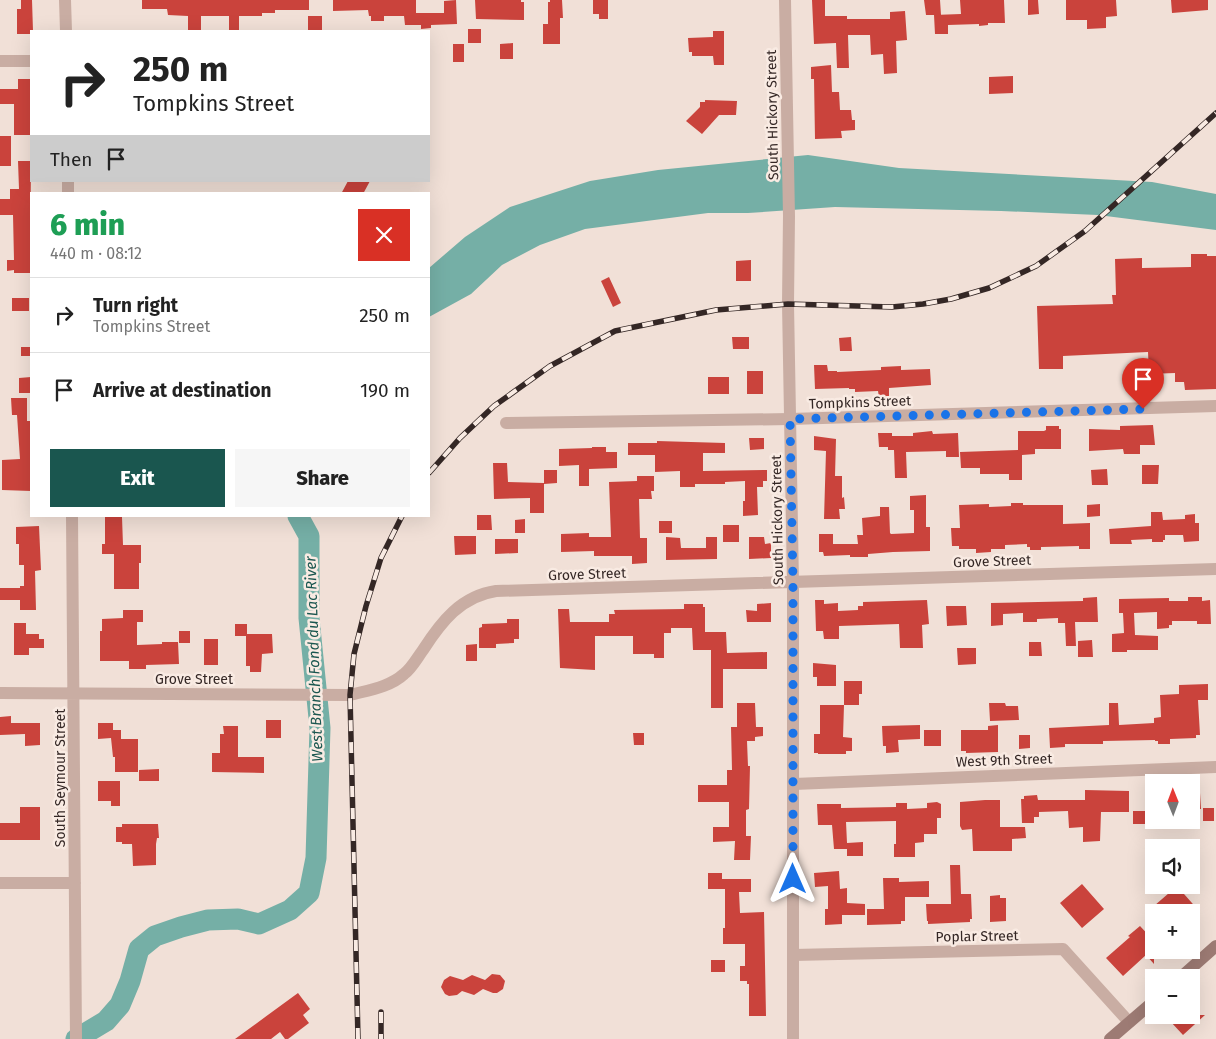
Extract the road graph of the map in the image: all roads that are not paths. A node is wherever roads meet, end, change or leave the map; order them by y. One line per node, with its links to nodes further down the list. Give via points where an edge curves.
1 (66, 0): 3 (street)
2 (785, 0): 7 (street, South Hickory Street)
3 (66, 30)
4 (0, 61): 5 (street)
5 (30, 62)
6 (1216, 406): 7 (street, Tompkins Street)
7 (790, 419): 8 (street, Tompkins Street); 11 (street, South Hickory Street)
8 (506, 423)
9 (72, 517): 13 (street, South Seymour Street)
10 (1216, 569): 11 (street, Grove Street)
11 (793, 583): 13 (street, Grove Street, via 485,593 465,602 444,619 410,669 398,679 350,695); 15 (street, South Hickory Street)
12 (0, 693): 13 (street, Grove Street)
13 (75, 693): 17 (street, South Seymour Street)
14 (1216, 767): 15 (street, West 9th Street)
15 (794, 784): 19 (street, South Hickory Street)
16 (0, 883): 17 (street)
17 (75, 883): 23 (street, South Seymour Street)
18 (1216, 946): 20 (main road)
19 (793, 955): 22 (street, Poplar Street, via 1063,949); 24 (street, South Hickory Street)
20 (1190, 969)
21 (1145, 1009): 22 (main road)
22 (1130, 1022): 25 (main road)
23 (76, 1036)
24 (793, 1039)
25 (1110, 1039)

